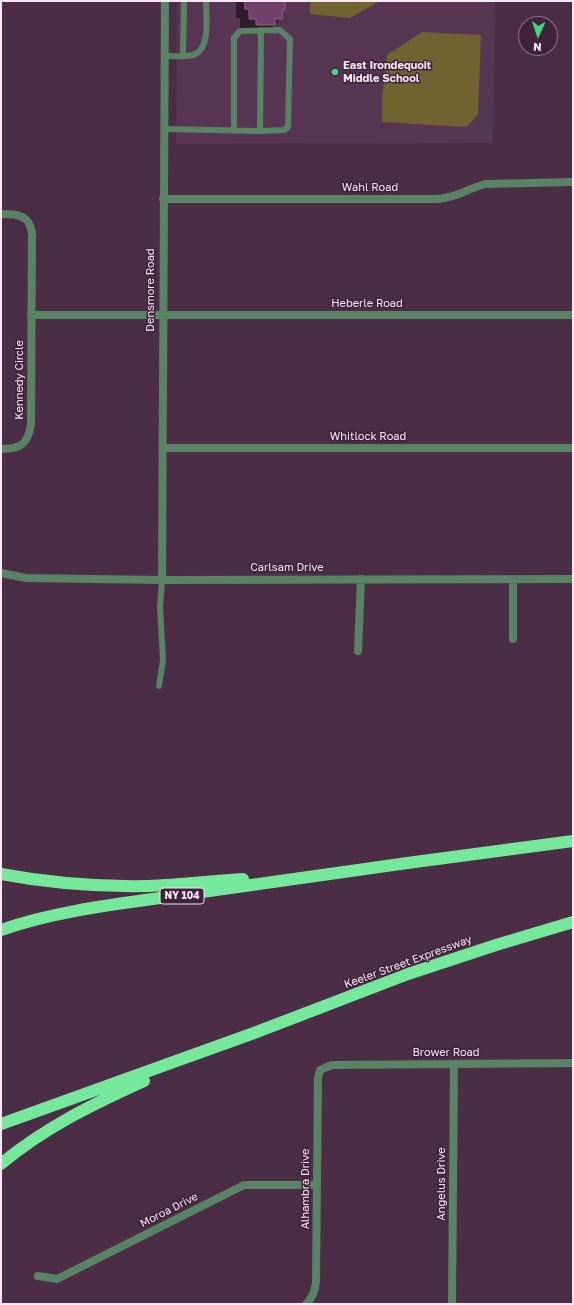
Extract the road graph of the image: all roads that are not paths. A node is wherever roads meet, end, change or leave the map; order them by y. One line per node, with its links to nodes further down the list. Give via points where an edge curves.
1 (165, 1): 6 (street, Densmore Road)
2 (184, 1): 5 (lane)
3 (206, 1): 5 (lane, via 206,43 194,55)
4 (261, 30): 8 (lane, via 240,31 234,38); 9 (lane); 9 (lane, via 280,30 290,39 288,127 284,130)
5 (183, 55): 6 (lane)
6 (165, 56): 7 (street, Densmore Road)
7 (164, 129): 8 (lane); 11 (street, Densmore Road)
8 (234, 131): 9 (lane)
9 (260, 131)
10 (573, 182): 11 (street, Wahl Road, via 493,183 477,186 453,197 438,199)
11 (164, 199): 15 (street, Densmore Road)
12 (1, 214): 13 (street, Kennedy Circle, via 21,216 32,229)
13 (31, 314): 15 (street); 18 (street, Kennedy Circle, via 30,433 22,445)
14 (573, 315): 15 (street, Heberle Road)
15 (162, 316): 16 (street, Densmore Road)
16 (163, 448): 17 (street, Whitlock Road); 22 (street, Densmore Road)
17 (573, 448)
18 (1, 449)
19 (1, 573): 22 (street, Carlsam Drive, via 26,578)
20 (361, 579): 22 (street, Carlsam Drive); 23 (street, Carlsam Drive); 25 (street)
21 (573, 579): 23 (street, Carlsam Drive)
22 (162, 580): 26 (lane, via 160,606 163,660)
23 (513, 580): 24 (street)
24 (513, 639)
25 (358, 651)
26 (159, 686)
27 (573, 841): 28 (highway, NY 104)
28 (364, 868): 29 (highway, via 147,886 75,884); 31 (highway, NY 104, via 92,909 39,919)
29 (1, 874)
30 (573, 922): 32 (highway, Keeler Street Expressway, via 426,968)
31 (1, 930)
32 (254, 1033): 36 (highway); 37 (highway, via 80,1111 41,1134)
33 (573, 1063): 34 (street, Brower Road)
34 (454, 1065): 35 (street, Brower Road, via 332,1065); 41 (street, Angelus Drive)
35 (320, 1070): 38 (street, Alhambra Drive)
36 (1, 1124)
37 (1, 1164)
38 (316, 1184): 39 (street, Moroa Drive, via 244,1185 57,1279); 40 (street, Alhambra Drive, via 316,1291)
39 (38, 1276)
40 (306, 1304)
41 (452, 1304)

